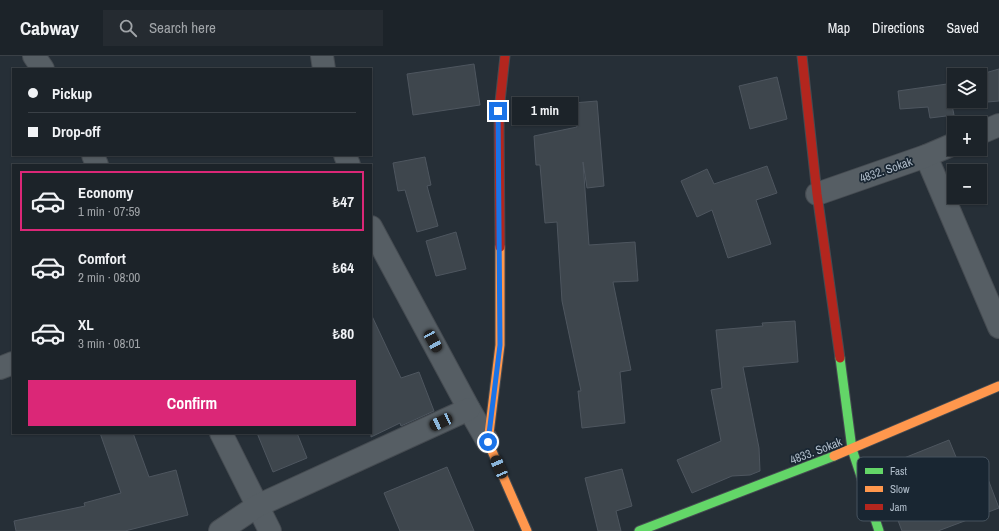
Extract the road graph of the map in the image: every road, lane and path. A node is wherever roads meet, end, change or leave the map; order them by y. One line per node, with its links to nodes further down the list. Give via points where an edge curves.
1 (34, 56): 5 (street)
2 (322, 56): 6 (street)
3 (505, 56): 19 (street, via 498,111 500,345)
4 (802, 56): 11 (street)
5 (42, 68)
6 (324, 68)
7 (999, 125): 8 (street)
8 (987, 130)
9 (947, 147): 10 (street, 4832. Sokak)
10 (926, 156): 11 (street, 4832. Sokak); 13 (street)
11 (817, 194): 20 (street)
12 (372, 229): 17 (street)
13 (999, 327)
14 (12, 363): 15 (street)
15 (0, 368)
16 (999, 386): 20 (street, 4833. Sokak)
17 (469, 409): 19 (street); 22 (street)
18 (221, 434): 22 (street)
19 (488, 442): 26 (street)
20 (852, 450): 21 (street); 27 (street, 4833. Sokak)
21 (857, 465)
22 (257, 506): 24 (street); 25 (street)
23 (876, 521): 28 (street)
24 (220, 531)
25 (270, 531)
26 (527, 531)
27 (639, 531)
28 (879, 531)

